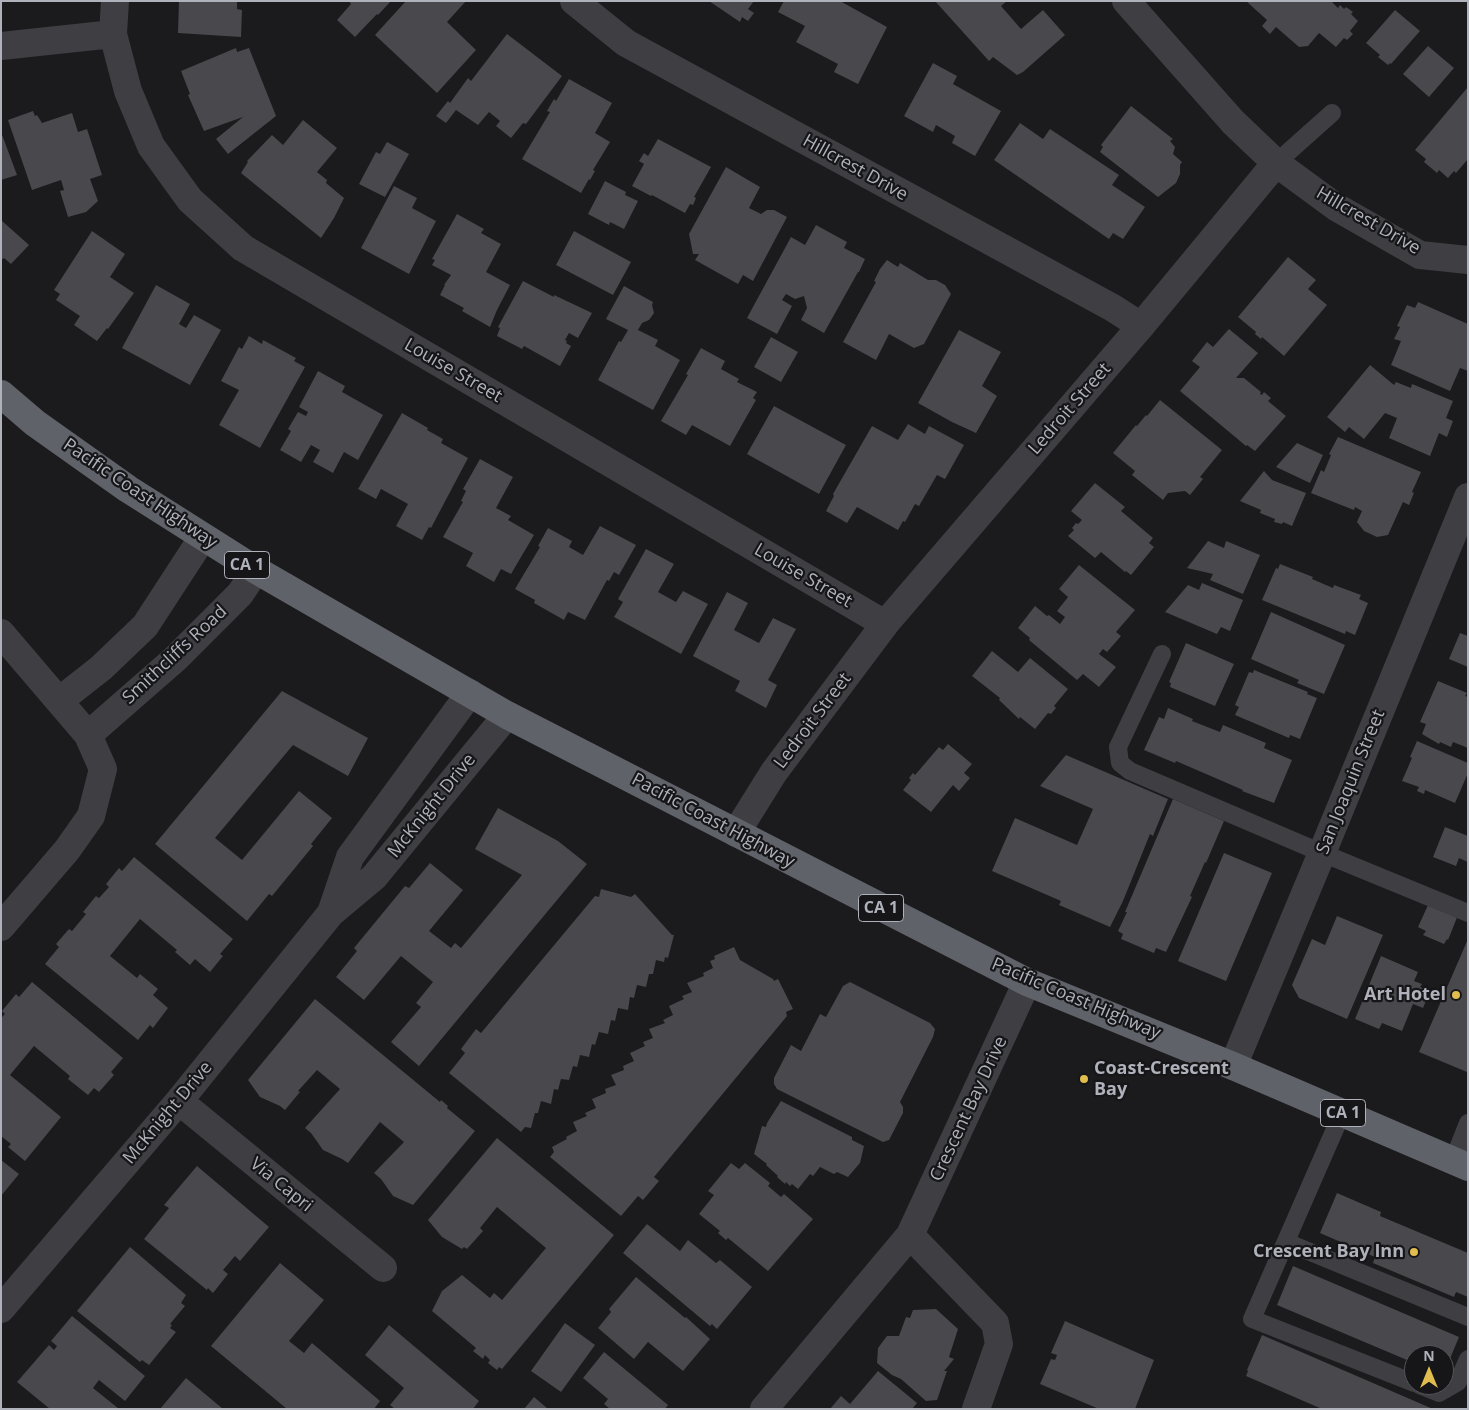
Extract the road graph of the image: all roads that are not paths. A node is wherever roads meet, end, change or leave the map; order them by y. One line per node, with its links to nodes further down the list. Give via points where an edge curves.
1 (115, 1): 4 (street, Louise Street)
2 (574, 1): 9 (street, Hillcrest Drive, via 626,43)
3 (1126, 1): 7 (street, via 1233,122)
4 (113, 34): 5 (street); 14 (street, Louise Street, via 128,92 151,146 190,200 243,248)
5 (1, 46)
6 (1332, 113): 7 (lane)
7 (1276, 163): 8 (street, Hillcrest Drive, via 1336,206 1420,255); 9 (street, Ledroit Street)
8 (1468, 260)
9 (1142, 326): 14 (street, Ledroit Street)
10 (1, 394): 12 (highway, Pacific Coast Highway / CA 1, via 35,423 128,489)
11 (1468, 497): 22 (street, San Joaquin Street)
12 (203, 537): 13 (highway, Pacific Coast Highway / CA 1); 18 (street, via 145,626 101,668)
13 (256, 570): 17 (highway, Pacific Coast Highway / CA 1); 20 (street, Smithcliffs Road, via 240,594 175,659)
14 (885, 624): 21 (street, Ledroit Street, via 774,772)
15 (1, 633): 18 (street)
16 (1162, 654): 22 (lane, via 1118,747 1120,763 1130,771)
17 (470, 693): 19 (highway, Pacific Coast Highway / CA 1); 23 (street, McKnight Drive, via 350,856)
18 (59, 701): 20 (street)
19 (506, 715): 21 (highway, Pacific Coast Highway / CA 1); 23 (street, McKnight Drive, via 374,877)
20 (88, 735): 25 (street, via 103,769 91,816 67,850)
21 (736, 833): 26 (highway, Pacific Coast Highway / CA 1)
22 (1322, 853): 24 (lane); 27 (street, San Joaquin Street)
23 (331, 913): 28 (street, McKnight Drive)
24 (1468, 913)
25 (1, 927)
26 (1027, 982): 27 (highway, Pacific Coast Highway / CA 1); 32 (street, Crescent Bay Drive)
27 (1233, 1066): 29 (highway, Pacific Coast Highway / CA 1)
28 (179, 1101): 34 (street, Via Capri); 35 (street, McKnight Drive)
29 (1342, 1113): 31 (highway, Pacific Coast Highway / CA 1); 33 (lane)
30 (1468, 1123): 31 (lane)
31 (1460, 1164)
32 (910, 1235): 40 (street, Crescent Bay Drive); 41 (street, via 995,1323 999,1344)
33 (1286, 1242): 36 (lane); 38 (lane, via 1252,1319)
34 (383, 1268)
35 (1, 1309)
36 (1468, 1317)
37 (1468, 1359): 39 (lane)
38 (1404, 1379)
39 (1454, 1384)
40 (764, 1409)
41 (976, 1409)

